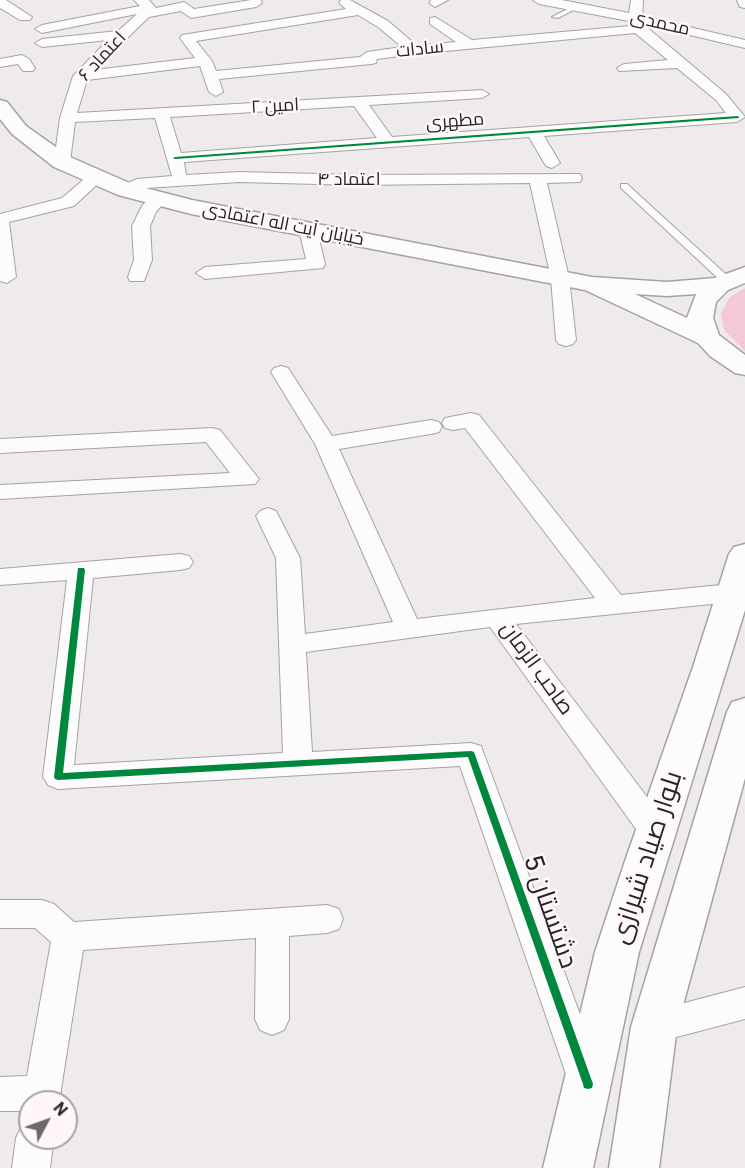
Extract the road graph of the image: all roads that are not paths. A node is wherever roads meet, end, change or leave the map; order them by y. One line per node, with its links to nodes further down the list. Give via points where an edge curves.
1 (339, 0): 11 (street)
2 (539, 0): 8 (street, محمدی)
3 (637, 0): 16 (street)
4 (743, 0): 7 (street)
5 (0, 2): 12 (street)
6 (256, 3): 10 (street, via 191,14 184,6)
7 (745, 4)
8 (577, 6): 13 (lane); 16 (street, محمدی)
9 (69, 7): 14 (street)
10 (145, 7): 14 (street); 17 (street, اعتماد ۶)
11 (360, 12): 20 (street, via 383,24); 21 (street, via 187,38)
12 (25, 17)
13 (556, 17)
14 (92, 18): 17 (street, via 42,36)
15 (435, 21): 19 (street)
16 (637, 24): 18 (street, محمدی); 19 (street, سادات); 23 (street, مطهری)
17 (122, 35): 26 (street, اعتماد ۶)
18 (745, 44)
19 (470, 45): 20 (street, سادات)
20 (414, 50): 21 (street, سادات, via 368,56 370,60)
21 (205, 59): 26 (street, سادات); 30 (street)
22 (0, 63): 24 (street, via 22,59)
23 (678, 63): 25 (street); 33 (street, مطهری, via 721,97 737,117)
24 (28, 68)
25 (624, 68)
26 (80, 76): 32 (street, اعتماد ۶)
27 (482, 94): 28 (street, امین ۲)
28 (359, 102): 30 (street, امین ۲); 35 (street)
29 (0, 106): 38 (main road, خیابان آیت اله اعتمادی, via 19,130)
30 (223, 110): 31 (street, امین ۲)
31 (162, 114): 32 (street, امین ۲); 36 (street)
32 (69, 118): 38 (street, اعتماد ۶)
33 (534, 132): 34 (street, مطهری); 39 (street)
34 (435, 139): 35 (street, مطهری); 37 (street)
35 (387, 142): 36 (street, مطهری)
36 (175, 158): 43 (street)
37 (445, 160)
38 (63, 162): 40 (main road, خیابان آیت اله اعتمادی)
39 (552, 163)
40 (96, 178): 45 (main road, خیابان آیت اله اعتمادی); 47 (street, via 68,202)
41 (537, 178): 42 (street, اعتماد ۴); 43 (street, اعتماد ۴); 52 (street)
42 (574, 178)
43 (180, 180): 45 (street, اعتماد ۴, via 143,183)
44 (624, 186): 53 (lane)
45 (126, 190): 46 (main road, خیابان آیت اله اعتمادی)
46 (158, 199): 48 (main road, خیابان آیت اله اعتمادی); 51 (street, via 141,226 143,260)
47 (0, 219): 50 (street)
48 (308, 230): 49 (street, via 316,264); 52 (main road, خیابان آیت اله اعتمادی)
49 (205, 273)
50 (7, 277)
51 (137, 277)
52 (560, 278): 54 (main road, خیابان آیت اله اعتمادی); 56 (street)
53 (730, 280): 54 (main road, via 667,289); 55 (main road, via 704,300 700,318)
54 (592, 284): 55 (main road)
55 (707, 337): 57 (main road)
56 (566, 340)
57 (742, 368)
58 (281, 372): 59 (street)
59 (326, 444): 68 (street, via 471,420); 70 (street)
60 (0, 446): 61 (street, via 212,435 247,479)
61 (0, 492)
62 (268, 516): 71 (street, via 288,558)
63 (745, 554): 67 (main road, بلوار صیاد شیرازی)
64 (180, 562): 65 (street)
65 (81, 570): 66 (street); 73 (street, via 58,777)
66 (0, 577)
67 (731, 593): 68 (street); 74 (main road, بلوار صیاد شیرازی, via 711,667)
68 (614, 605): 69 (street)
69 (497, 616): 70 (street, صاحب الزمان); 74 (street, صاحب الزمان)
70 (409, 629): 71 (street, صاحب الزمان)
71 (292, 645): 73 (street)
72 (745, 712): 81 (main road)
73 (298, 764): 82 (street, دشتستان 5, via 471,753)
74 (655, 831): 82 (main road, بلوار صیاد شیرازی, via 617,952)
75 (0, 914): 78 (street, via 42,914)
76 (327, 919): 77 (street)
77 (273, 923): 78 (street); 80 (street)
78 (68, 937): 83 (street)
79 (745, 1003): 81 (street)
80 (273, 1019)
81 (654, 1027): 89 (main road)
82 (588, 1083): 88 (main road, بلوار صیاد شیرازی)
83 (43, 1090)
84 (0, 1094): 85 (street)
85 (18, 1096)
86 (33, 1150): 87 (street)
87 (31, 1168)
88 (568, 1168)
89 (634, 1168)

